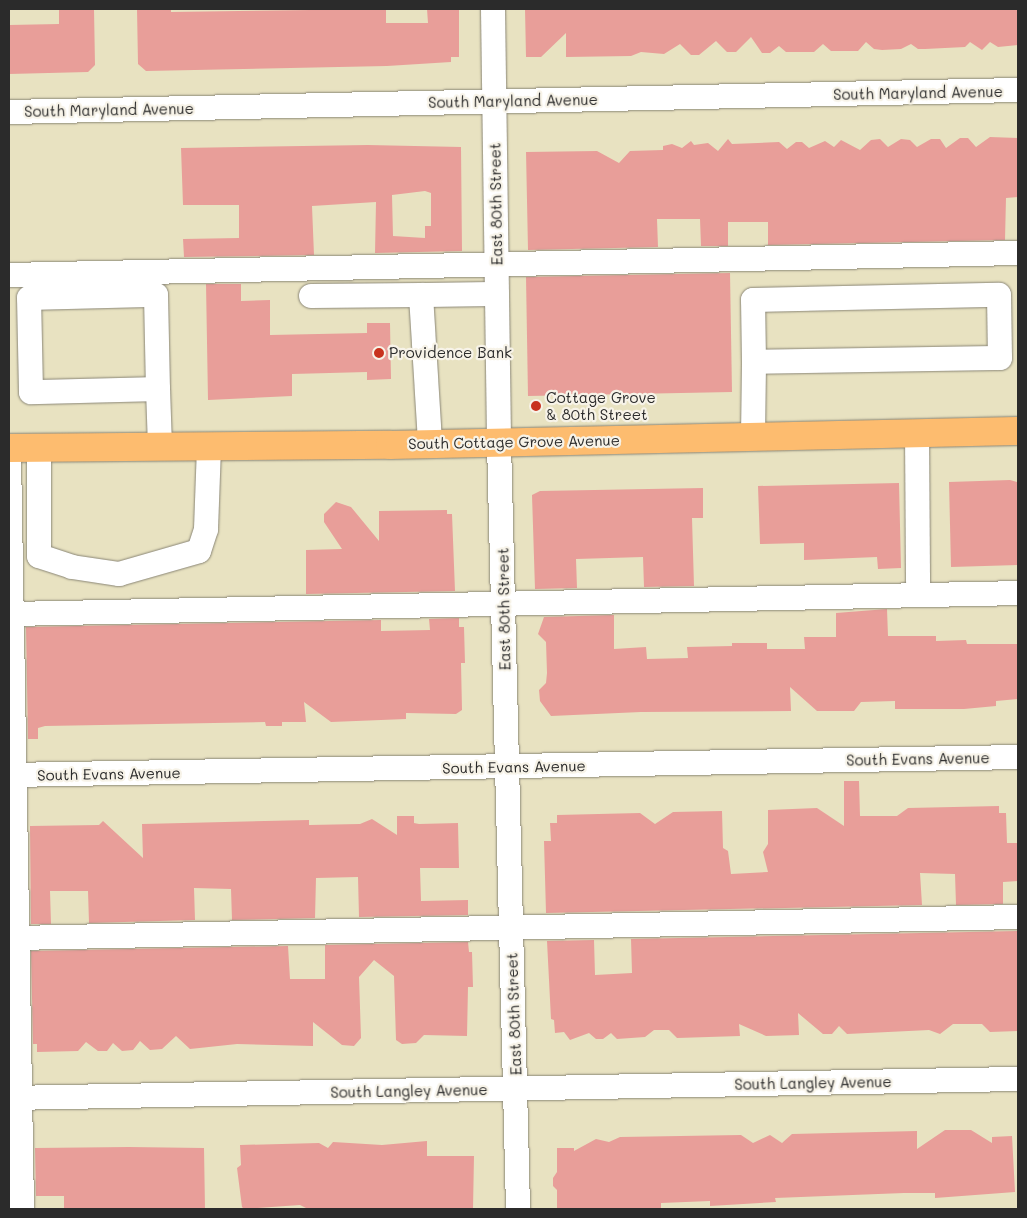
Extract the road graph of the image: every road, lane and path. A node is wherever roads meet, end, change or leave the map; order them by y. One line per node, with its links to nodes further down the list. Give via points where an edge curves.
1 (493, 9): 3 (street, East 80th Street)
2 (1018, 90): 3 (street, South Maryland Avenue)
3 (494, 101): 4 (street, South Maryland Avenue); 6 (street, East 80th Street)
4 (9, 112)
5 (1018, 253): 6 (street)
6 (497, 264): 7 (street); 8 (street, East 80th Street)
7 (9, 275)
8 (497, 294): 9 (street); 16 (street, East 80th Street)
9 (421, 295): 10 (street); 17 (street)
10 (310, 296)
11 (754, 362): 11 (street, via 1000,358 998,295 753,300); 15 (street)
12 (158, 389): 12 (street, via 31,392 29,298 156,294); 18 (street)
13 (1018, 430): 14 (main road, South Cottage Grove Avenue)
14 (918, 433): 15 (main road, South Cottage Grove Avenue); 24 (street)
15 (754, 436): 16 (main road, South Cottage Grove Avenue)
16 (500, 442): 17 (main road, South Cottage Grove Avenue); 25 (street, East 80th Street)
17 (430, 444): 19 (main road, South Cottage Grove Avenue)
18 (160, 446): 19 (main road, South Cottage Grove Avenue); 21 (main road, South Cottage Grove Avenue)
19 (209, 446): 21 (street, via 206,529 199,551 119,574 72,567 39,556)
20 (9, 448): 21 (main road, South Cottage Grove Avenue)
21 (39, 448)
22 (9, 455): 26 (street)
23 (1018, 593): 24 (street)
24 (918, 595): 25 (street)
25 (503, 604): 26 (street); 28 (street, East 80th Street)
26 (11, 614): 29 (street)
27 (1018, 757): 28 (street, South Evans Avenue)
28 (507, 767): 29 (street, South Evans Avenue); 31 (street, East 80th Street)
29 (11, 775): 32 (street)
30 (1018, 917): 31 (street)
31 (511, 928): 32 (street); 34 (street, East 80th Street)
32 (16, 938): 35 (street)
33 (1018, 1079): 34 (street, South Langley Avenue)
34 (516, 1089): 35 (street, South Langley Avenue); 37 (street, East 80th Street)
35 (14, 1098): 36 (street)
36 (22, 1209)
37 (518, 1209)

